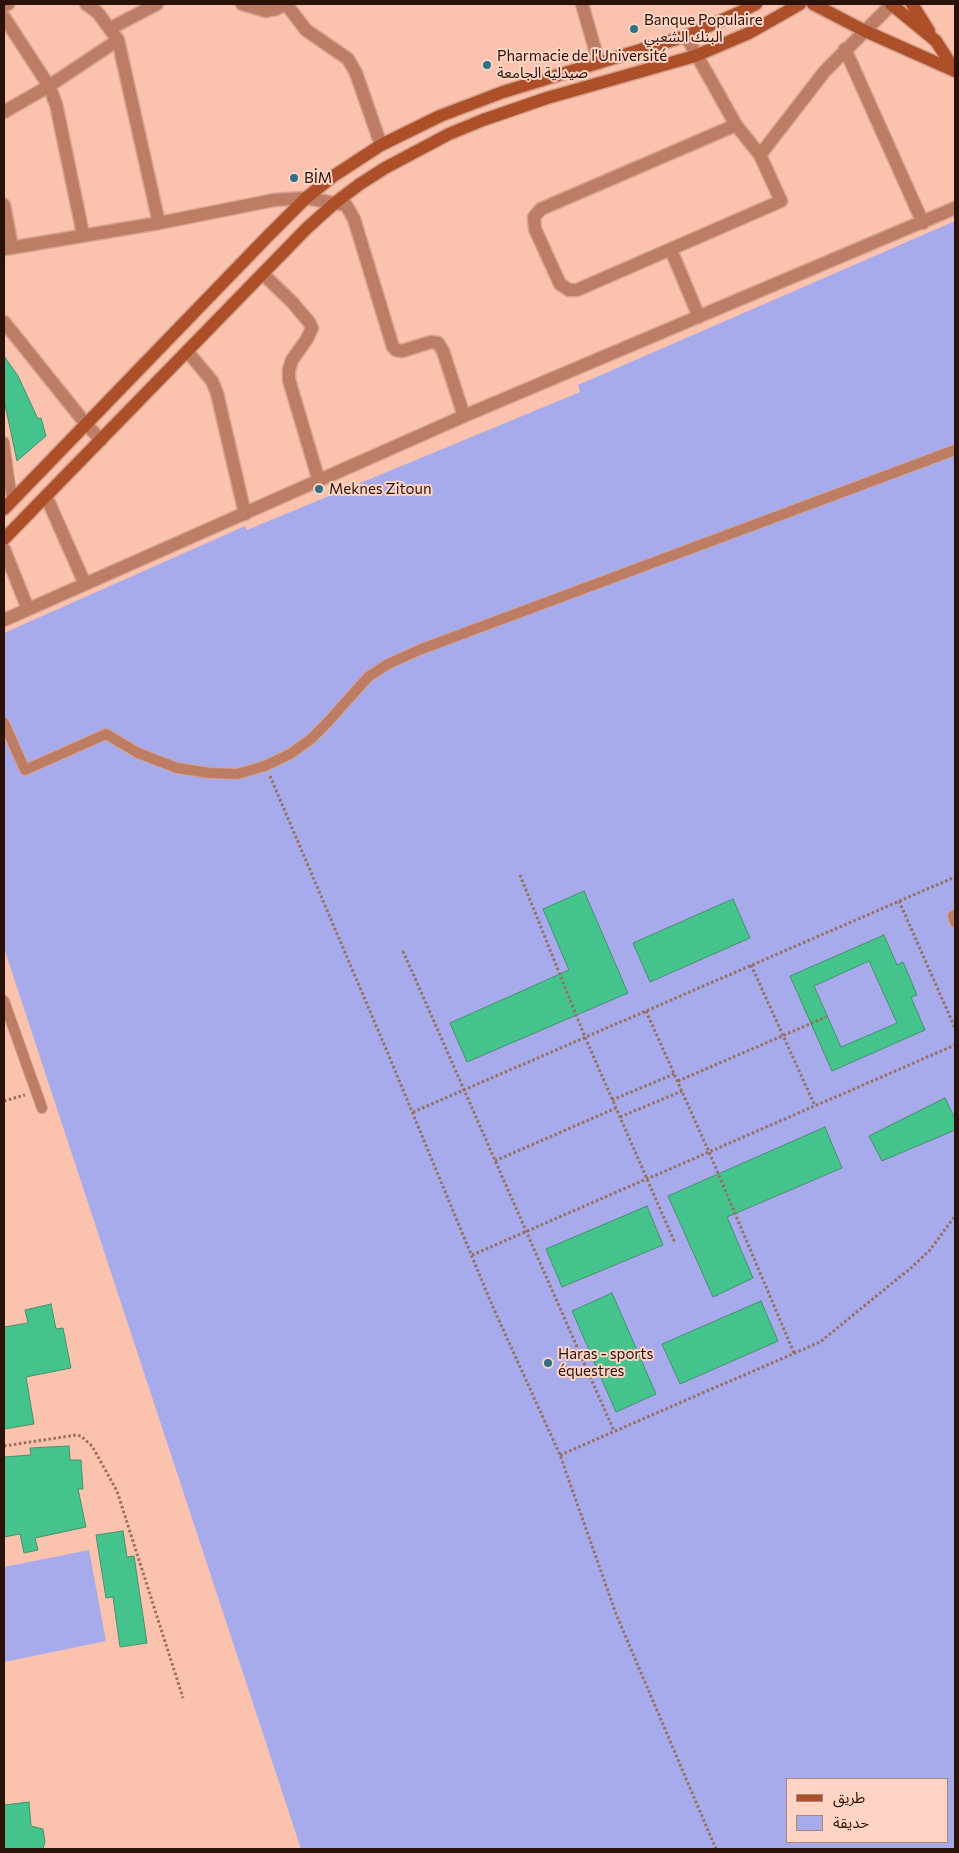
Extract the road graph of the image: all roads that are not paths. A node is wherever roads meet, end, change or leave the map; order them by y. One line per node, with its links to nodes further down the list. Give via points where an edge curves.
1 (8, 4): 11 (street)
2 (86, 4): 13 (street)
3 (157, 4): 13 (street)
4 (242, 4): 25 (street, via 266,11 286,4 306,30 348,59)
5 (582, 4): 20 (street)
6 (756, 4): 15 (main road)
7 (800, 4): 19 (main road, via 749,33)
8 (813, 4): 14 (main road)
9 (892, 4): 14 (street); 17 (main road)
10 (912, 4): 17 (main road)
11 (4, 6)
12 (4, 17): 22 (street)
13 (111, 28): 16 (street)
14 (864, 31): 18 (street); 21 (main road)
15 (686, 36): 19 (street); 20 (main road)
16 (118, 40): 22 (street); 31 (street)
17 (936, 41): 21 (main road)
18 (846, 50): 26 (street, via 806,93); 32 (street)
19 (695, 56): 24 (street); 28 (main road, via 547,98 483,120 385,168)
20 (599, 63): 25 (main road, via 470,104)
21 (955, 71)
22 (49, 86): 23 (street); 33 (street, via 56,104)
23 (4, 112)
24 (736, 125): 26 (street); 35 (street, via 541,209 534,218 535,229 560,284 569,290 578,290)
25 (381, 145): 27 (main road)
26 (760, 155): 35 (street, via 781,201)
27 (306, 198): 28 (street); 31 (street, via 274,200); 41 (main road)
28 (336, 202): 36 (main road); 40 (street, via 346,205 351,211 393,347 402,351 438,343)
29 (4, 205): 34 (street)
30 (955, 208): 32 (street)
31 (159, 223): 33 (street)
32 (922, 223): 37 (street)
33 (83, 234): 34 (street)
34 (8, 248)
35 (671, 250): 37 (street)
36 (263, 274): 39 (main road); 45 (street, via 292,302 312,328 289,370)
37 (699, 317): 40 (street)
38 (4, 322): 41 (street)
39 (188, 351): 42 (main road); 48 (street, via 212,381 217,394)
40 (464, 416): 45 (street)
41 (86, 424): 42 (street); 47 (main road)
42 (101, 440): 46 (main road)
43 (4, 442): 47 (lane)
44 (955, 450): 54 (lane, via 388,664 368,677 311,738 290,754 265,766 236,774 177,768 106,734 24,770)
45 (319, 481): 48 (street)
46 (46, 496): 49 (main road); 51 (street)
47 (8, 504)
48 (245, 514): 51 (street)
49 (4, 539)
50 (4, 549): 52 (street)
51 (85, 584): 52 (street)
52 (28, 609): 53 (street)
53 (4, 620)
54 (4, 723)
55 (955, 915): 56 (lane)
56 (955, 922)
57 (4, 1001): 58 (lane)
58 (42, 1108)

